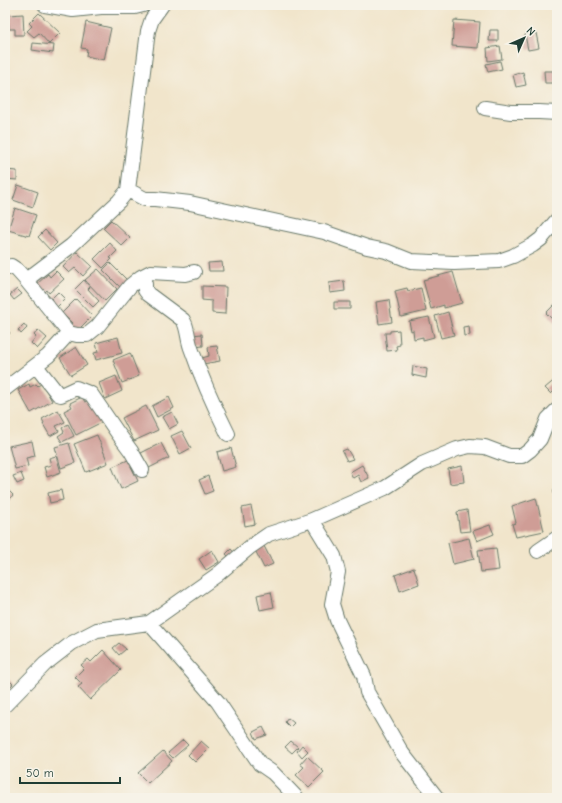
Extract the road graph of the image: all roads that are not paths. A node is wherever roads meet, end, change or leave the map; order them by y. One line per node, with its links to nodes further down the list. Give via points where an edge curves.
1 (44, 5): 2 (street, via 73,10)
2 (144, 5)
3 (162, 5): 6 (street, via 152,19 148,31)
4 (485, 108): 5 (street, via 511,112)
5 (557, 113)
6 (128, 190): 7 (street, via 145,199 190,203 324,232 411,261 499,261 533,245); 11 (street, via 71,246)
7 (557, 220)
8 (5, 268): 11 (street, via 11,266)
9 (194, 272): 10 (street, via 151,272)
10 (141, 277): 12 (street, via 130,286 97,327 87,334); 16 (street, via 148,294 183,320 201,376)
11 (26, 280): 12 (street)
12 (68, 333): 13 (street)
13 (36, 366): 14 (street); 17 (street, via 58,394 76,388 91,394)
14 (5, 389)
15 (557, 410): 18 (street, via 548,420 540,439 522,456 510,456 485,447 470,446 457,449 422,464 384,488)
16 (228, 434)
17 (142, 470)
18 (312, 520): 21 (street, via 269,534); 24 (street, via 334,556 338,572 332,604 364,676 367,692 402,753)
19 (557, 538): 20 (street)
20 (538, 550)
21 (149, 622): 22 (street, via 97,630 72,643 45,664); 23 (street, via 218,702 260,764 273,773)
22 (5, 705)
23 (297, 798)
24 (437, 798)

